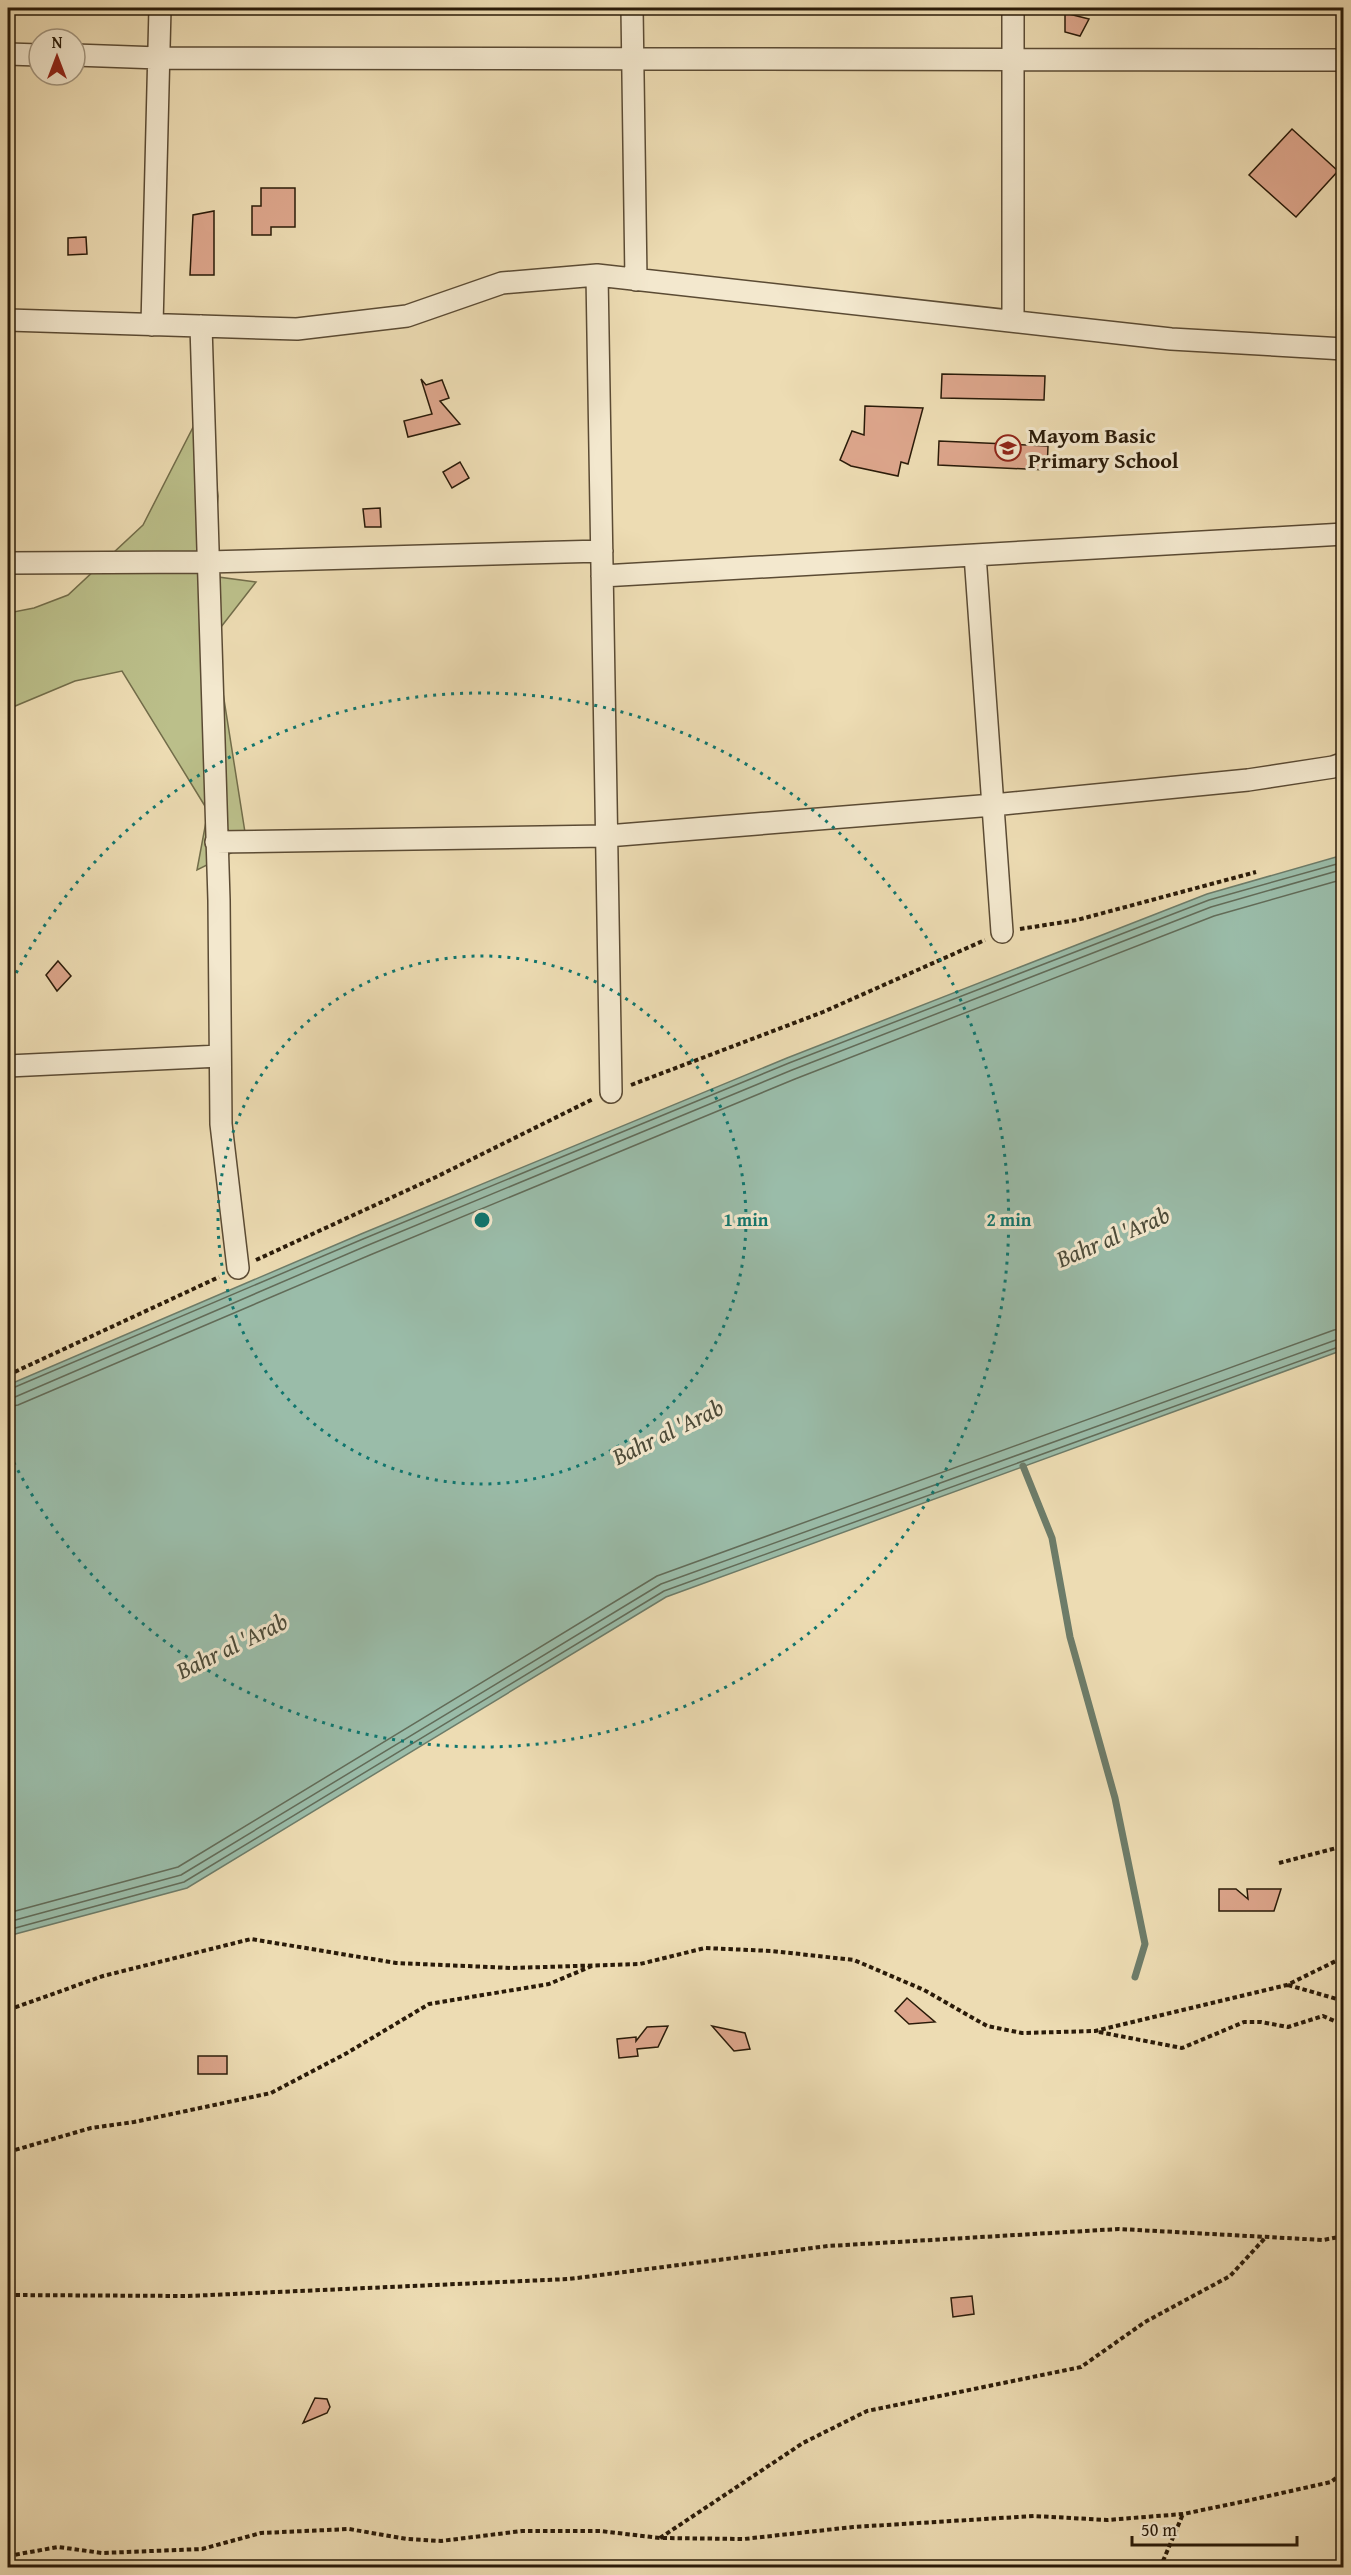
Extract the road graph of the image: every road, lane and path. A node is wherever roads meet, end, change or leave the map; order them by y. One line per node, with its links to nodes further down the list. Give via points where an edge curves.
1 (160, 8): 7 (street)
2 (632, 8): 8 (street)
3 (1013, 8): 9 (street)
4 (8, 54): 5 (street)
5 (27, 54)
6 (87, 56): 7 (street)
7 (159, 58): 8 (street); 15 (street)
8 (632, 58): 9 (street); 12 (street)
9 (1013, 59): 10 (street); 14 (street)
10 (1344, 60)
11 (597, 275): 12 (street); 16 (street, via 502,283 407,316 297,329); 19 (street)
12 (636, 280): 14 (street)
13 (8, 320): 15 (street)
14 (1013, 321): 17 (street, via 1171,339)
15 (152, 325): 16 (street)
16 (201, 326): 21 (street)
17 (1344, 349)
18 (1344, 534): 20 (street)
19 (602, 551): 21 (street); 23 (street)
20 (975, 555): 23 (street); 25 (street)
21 (207, 562): 22 (street); 27 (street)
22 (8, 563)
23 (602, 576): 26 (street)
24 (1344, 763): 25 (street, via 1248,780)
25 (993, 805): 26 (street); 28 (street)
26 (607, 836): 27 (street); 31 (street)
27 (216, 842): 29 (street)
28 (1002, 932)
29 (220, 1056): 30 (street); 32 (street, via 221,1124)
30 (8, 1066)
31 (611, 1092)
32 (238, 1268)
33 (1338, 1660): 34 (path)
34 (1344, 1705)
35 (1344, 1846): 36 (path)
36 (1279, 1863)
37 (1344, 1958): 39 (path)
38 (594, 1965): 41 (path, via 512,1968 396,1963 251,1939 103,1976); 43 (path, via 640,1964 705,1948 854,1960 924,1990 987,2026 1022,2032); 44 (path, via 549,1984 429,2004 271,2093 91,2128)
39 (1287, 1985): 40 (path); 43 (path)
40 (1344, 2001)
41 (8, 2010)
42 (1344, 2025): 43 (path, via 1323,2016 1288,2027 1244,2022 1182,2048)
43 (1095, 2031)
44 (8, 2152)
45 (1344, 2236): 46 (path, via 1323,2240)
46 (1266, 2237): 47 (path, via 1119,2229 828,2246 569,2278 188,2296); 50 (path, via 1230,2276 1145,2322 1081,2367 867,2411 803,2443)
47 (8, 2295)
48 (1344, 2472): 49 (path, via 1331,2482)
49 (1183, 2514): 50 (path, via 1107,2520 1034,2516 853,2527 744,2539); 52 (path)
50 (660, 2538): 51 (path, via 600,2531 522,2531 441,2541 407,2540 349,2529 261,2533 202,2548 102,2553 58,2547)
51 (8, 2556)
52 (1160, 2568)

